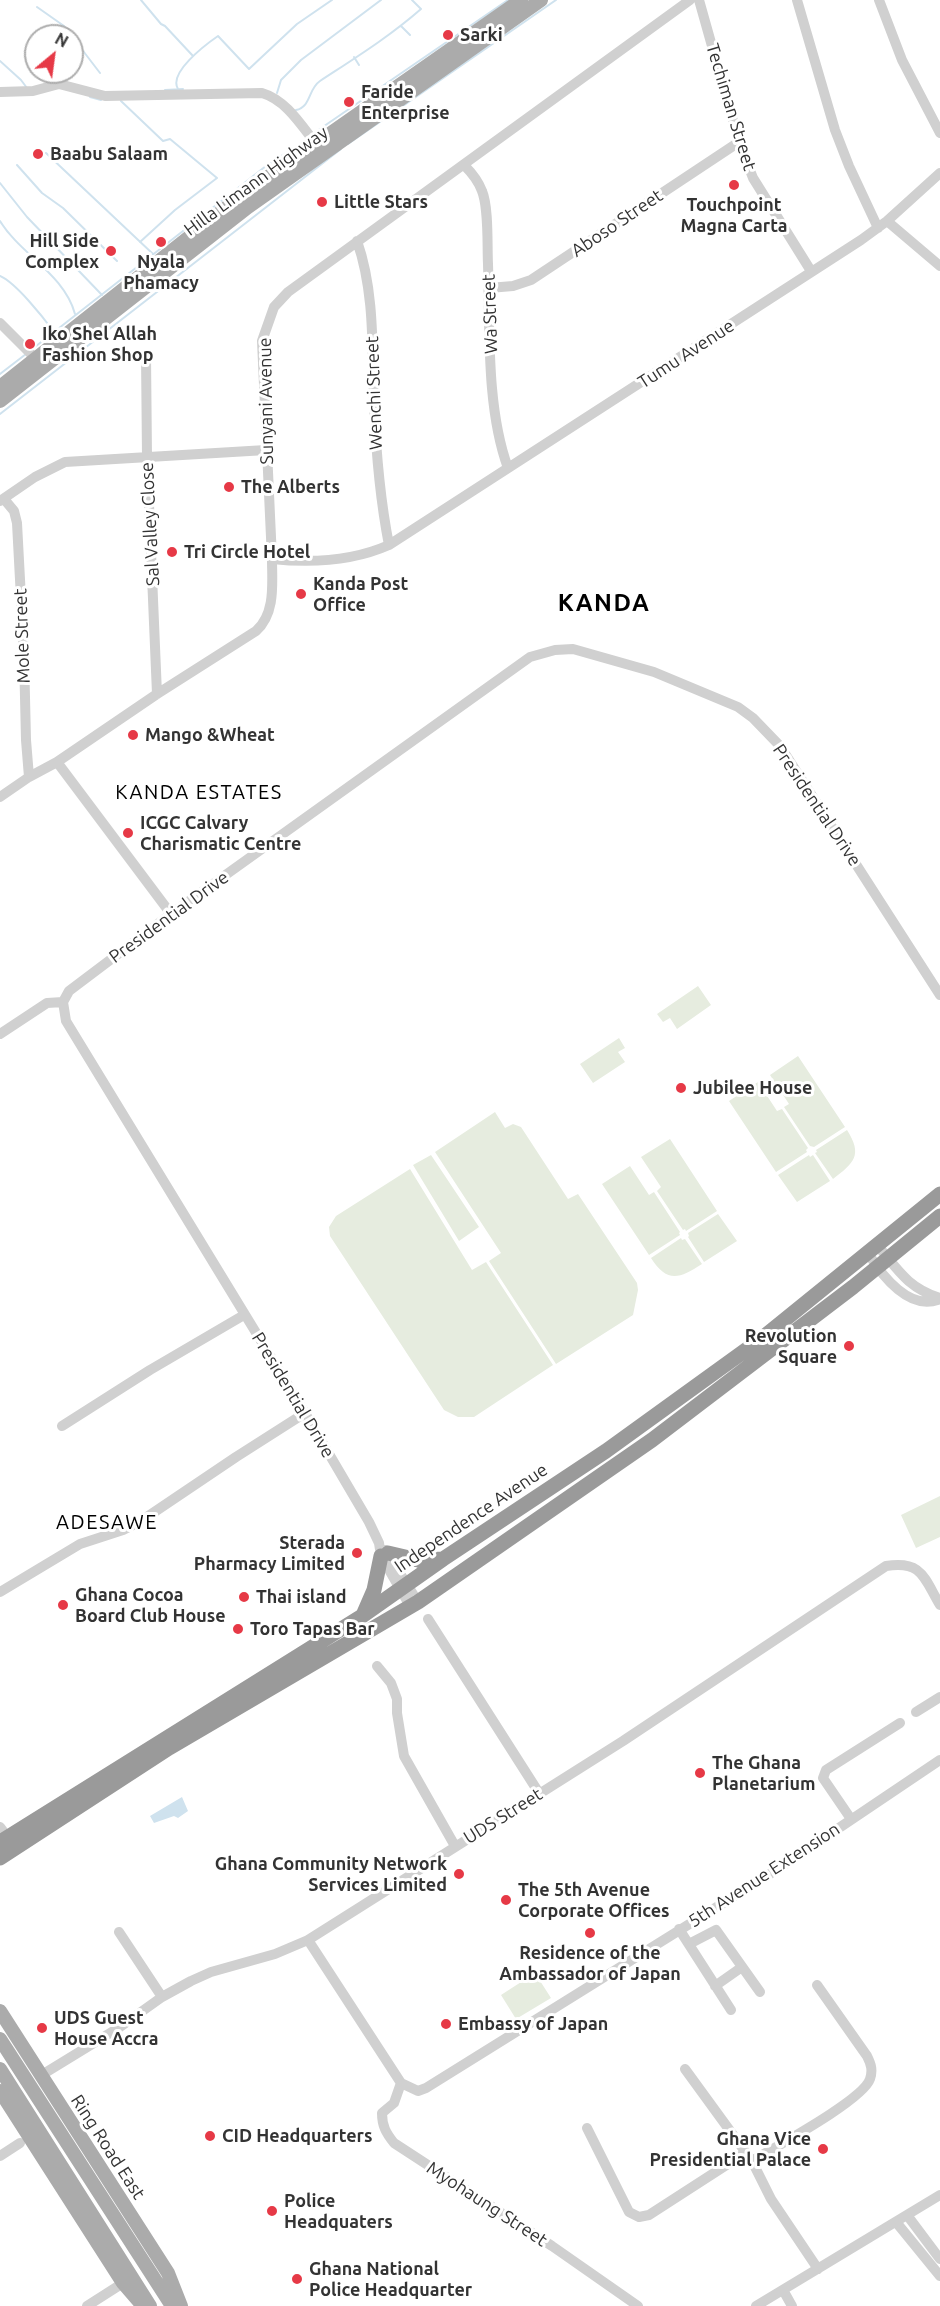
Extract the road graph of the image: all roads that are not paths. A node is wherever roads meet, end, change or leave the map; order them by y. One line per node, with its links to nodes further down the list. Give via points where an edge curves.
1 (521, 0): 10 (main road, Hilla Limann Highway)
2 (541, 0): 22 (main road, Hilla Limann Highway, via 248,207)
3 (690, 0): 11 (street, Sunyani Avenue)
4 (699, 0): 9 (street, Techiman Street)
5 (797, 0): 13 (street, via 835,130 849,166)
6 (879, 0): 8 (street, via 902,60)
7 (0, 92): 10 (street, via 33,91 59,84 105,96 262,93 277,100 294,116)
8 (940, 133)
9 (739, 142): 16 (street, Techiman Street, via 753,178); 17 (street, Aboso Street, via 531,280)
10 (316, 144): 20 (main road, Hilla Limann Highway, via 241,196)
11 (464, 165): 14 (street, Sunyani Avenue); 17 (street, Wa Street, via 483,193)
12 (940, 173): 13 (street, Tumu Avenue)
13 (882, 225): 15 (street); 16 (street, Tumu Avenue)
14 (357, 241): 23 (street, Sunyani Avenue, via 288,292 267,322 262,341); 27 (street, Wenchi Street, via 366,275 377,459)
15 (940, 266)
16 (811, 271): 25 (street, Tumu Avenue)
17 (489, 288): 25 (street, Wa Street, via 494,409)
18 (0, 323): 20 (street)
19 (146, 355): 24 (street, Sal Valley Close)
20 (36, 359): 21 (main road, Hilla Limann Highway)
21 (0, 387)
22 (0, 401)
23 (266, 450): 24 (street); 28 (street, Sunyani Avenue)
24 (147, 457): 26 (street, via 65,462); 29 (street, Sal Valley Close)
25 (508, 468): 27 (street, Tumu Avenue)
26 (2, 500): 31 (street, Mole Street, via 14,511 17,523)
27 (389, 545): 28 (street, Tumu Avenue, via 364,554 310,561)
28 (272, 559): 29 (street, Sunyani Avenue, via 273,592 261,627)
29 (158, 694): 30 (street, Sunyani Avenue)
30 (57, 762): 31 (street, Sunyani Avenue); 33 (street)
31 (29, 777): 32 (street, Sunyani Avenue)
32 (0, 797)
33 (171, 914): 34 (street, Presidential Drive, via 530,657 573,649 654,672 738,707 753,718 780,746); 35 (street, Presidential Drive, via 74,986)
34 (940, 995)
35 (63, 1002): 36 (street, via 47,1003); 42 (street, Presidential Drive, via 66,1021)
36 (0, 1034)
37 (940, 1194): 39 (highway, Independence Avenue)
38 (940, 1216): 40 (highway, Independence Avenue)
39 (873, 1249): 40 (street); 46 (highway, Independence Avenue, via 761,1339 606,1451)
40 (883, 1263): 41 (street, via 914,1287); 49 (highway, Independence Avenue, via 652,1440)
41 (940, 1298)
42 (244, 1315): 43 (street, Presidential Drive); 44 (street)
43 (305, 1413): 45 (street, Presidential Drive); 48 (street, via 141,1521 80,1544)
44 (62, 1425)
45 (383, 1551): 46 (highway, via 418,1560); 47 (street, Presidential Drive); 51 (highway, via 374,1590)
46 (443, 1559): 47 (highway, Independence Avenue)
47 (403, 1587): 49 (street, Presidential Drive); 51 (highway, Independence Avenue)
48 (0, 1592)
49 (414, 1604): 57 (highway, Independence Avenue)
50 (940, 1605): 59 (street, UDS Street, via 921,1572 903,1563 886,1566)
51 (362, 1616): 57 (highway, Independence Avenue)
52 (428, 1619): 59 (street)
53 (377, 1666): 63 (street, via 391,1683 397,1699 404,1756)
54 (940, 1697): 55 (street)
55 (916, 1712)
56 (900, 1723): 61 (street, via 824,1773 823,1778)
57 (166, 1744): 60 (highway, Independence Avenue); 62 (highway, via 122,1753); 65 (highway, via 138,1780)
58 (940, 1760): 61 (street, 5th Avenue Extension)
59 (539, 1793): 63 (street, UDS Street)
60 (72, 1803): 62 (highway, Independence Avenue); 64 (highway, Independence Avenue)
61 (851, 1819): 66 (street, 5th Avenue Extension)
62 (1, 1833)
63 (456, 1846): 68 (street, UDS Street)
64 (0, 1858)
65 (0, 1866)
66 (679, 1929): 69 (street); 83 (street, 5th Avenue Extension)
67 (119, 1932): 74 (street)
68 (308, 1940): 74 (street, UDS Street, via 211,1972); 81 (street)
69 (689, 1944): 70 (street, via 716,1930); 72 (street)
70 (742, 1967): 72 (street); 73 (street)
71 (817, 1985): 88 (street, via 867,2056 872,2066 871,2078 849,2101)
72 (715, 1986): 75 (street)
73 (760, 1992)
74 (162, 1997): 80 (street, UDS Street, via 120,2028)
75 (731, 2010)
76 (0, 2011): 80 (main road, Ring Road East)
77 (0, 2039): 100 (main road, Ring Road East)
78 (0, 2069): 99 (main road)
79 (685, 2069): 88 (street)
80 (40, 2076): 101 (main road, Ring Road East, via 168,2273)
81 (401, 2083): 83 (street); 84 (street, Myohaung Street)
82 (0, 2091): 95 (main road)
83 (418, 2091): 84 (street, 5th Avenue Extension)
84 (394, 2103): 102 (street, Myohaung Street, via 382,2113 382,2124 394,2144)
85 (587, 2128): 88 (street, via 629,2212 639,2217 649,2215)
86 (20, 2143): 87 (street)
87 (0, 2156)
88 (748, 2157): 93 (street)
89 (940, 2195): 90 (street)
90 (907, 2215): 91 (street); 92 (street)
91 (896, 2222): 93 (street); 94 (street)
92 (940, 2259)
93 (818, 2269): 96 (street)
94 (940, 2276)
95 (123, 2283): 97 (street); 98 (main road)
96 (783, 2290): 103 (street); 104 (street)
97 (87, 2306)
98 (144, 2306)
99 (150, 2306)
100 (172, 2306)
101 (181, 2306)
102 (638, 2306)
103 (756, 2306)
104 (792, 2306)

